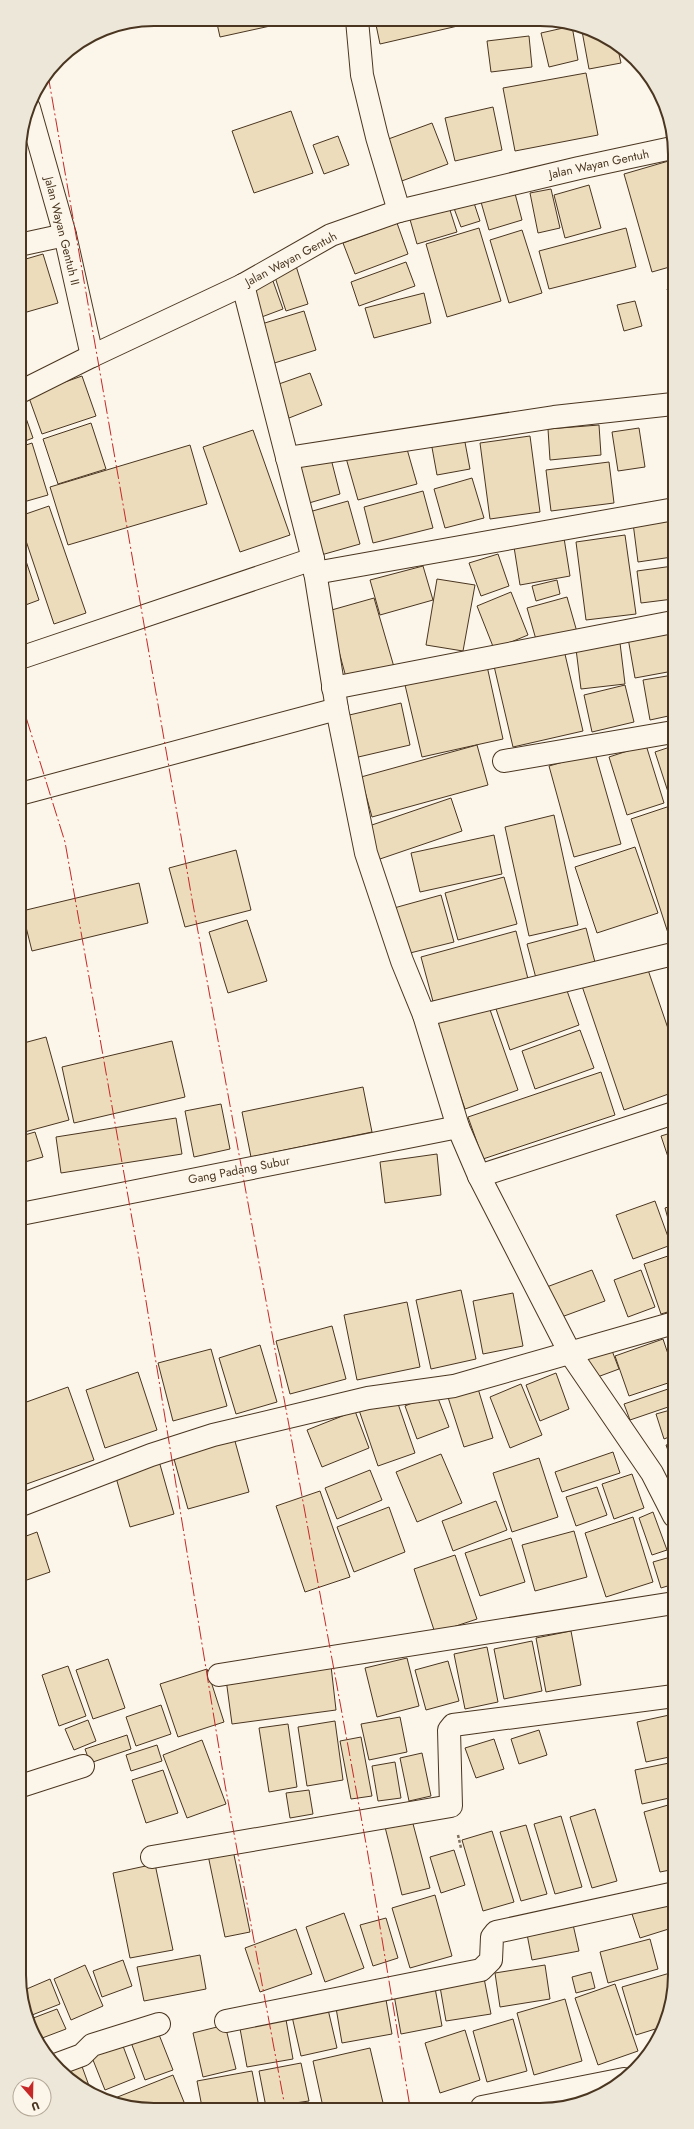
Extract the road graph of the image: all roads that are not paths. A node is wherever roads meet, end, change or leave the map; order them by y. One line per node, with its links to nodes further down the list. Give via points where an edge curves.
1 (358, 26): 4 (street, via 362,75)
2 (32, 115): 5 (street, Jalan Wayan Gentuh II)
3 (668, 149): 4 (street, Jalan Wayan Gentuh)
4 (399, 211): 7 (street, Jalan Wayan Gentuh, via 331,235)
5 (65, 235): 6 (street); 8 (street, Jalan Wayan Gentuh II)
6 (26, 243)
7 (243, 285): 8 (street, Jalan Wayan Gentuh); 11 (street)
8 (92, 356): 9 (street, Jalan Wayan Gentuh)
9 (26, 389)
10 (668, 405): 11 (street, via 554,417)
11 (287, 458): 13 (street)
12 (668, 510): 13 (street)
13 (314, 566): 15 (street); 16 (street)
14 (668, 623): 16 (street)
15 (26, 656)
16 (333, 688): 17 (street)
17 (336, 709): 20 (street); 22 (street, via 366,853 402,961)
18 (668, 733): 19 (street)
19 (504, 761)
20 (26, 792)
21 (668, 955): 22 (street)
22 (424, 1015): 24 (street)
23 (668, 1115): 25 (street)
24 (458, 1127): 25 (street); 26 (street, Gang Padang Subur)
25 (480, 1176): 28 (street)
26 (26, 1213)
27 (668, 1325): 28 (street)
28 (570, 1353): 29 (street, via 454,1386 368,1398 213,1435 151,1455); 30 (street, via 652,1473)
29 (26, 1503)
30 (668, 1504)
31 (668, 1604): 32 (street)
32 (219, 1675)
33 (668, 1697): 36 (street, via 453,1725 449,1730 451,1806)
34 (83, 1766): 35 (street)
35 (26, 1784)
36 (152, 1857)
37 (668, 1895): 38 (street, via 496,1932 492,1937 491,1960 481,1970)
38 (226, 2021)
39 (159, 2024): 40 (street, via 92,2045 82,2055)
40 (62, 2063)
41 (612, 2081): 42 (street)
42 (502, 2103)

